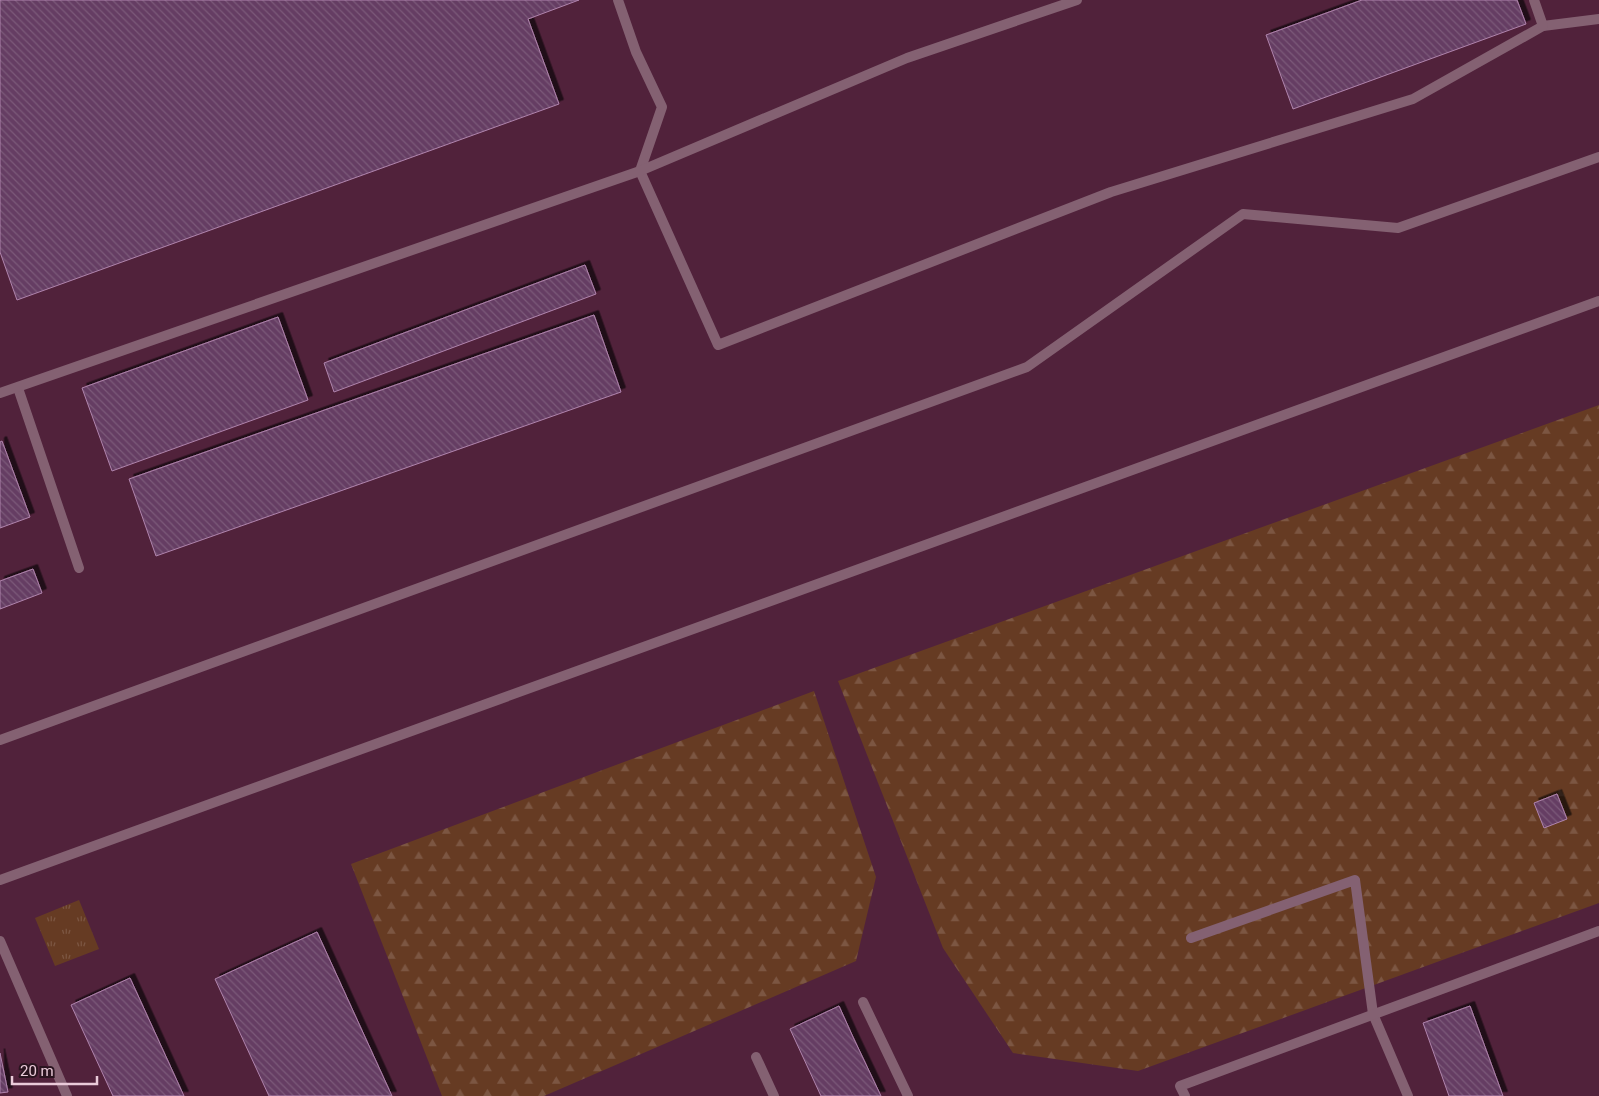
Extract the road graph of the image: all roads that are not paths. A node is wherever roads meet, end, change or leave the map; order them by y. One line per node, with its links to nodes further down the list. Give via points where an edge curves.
1 (618, 0): 7 (street, via 636,52 662,108)
2 (1078, 0): 7 (street, via 906,58)
3 (1534, 0): 5 (street)
4 (1599, 19): 5 (street)
5 (1543, 26): 7 (street, via 1413,99 1111,192 718,345)
6 (1599, 157): 12 (street, via 1398,228 1243,214 1027,367)
7 (640, 171): 9 (street)
8 (1599, 301): 13 (street)
9 (18, 388): 10 (street); 11 (street)
10 (0, 394)
11 (79, 568)
12 (0, 740)
13 (0, 880)
14 (1599, 931): 18 (street)
15 (1191, 938): 18 (street, via 1355,880)
16 (0, 941): 20 (street)
17 (863, 1002): 22 (street)
18 (1373, 1014): 23 (street, via 1180,1086); 24 (street)
19 (756, 1057): 21 (street)
20 (67, 1096)
21 (774, 1096)
22 (908, 1096)
23 (1185, 1096)
24 (1408, 1096)

